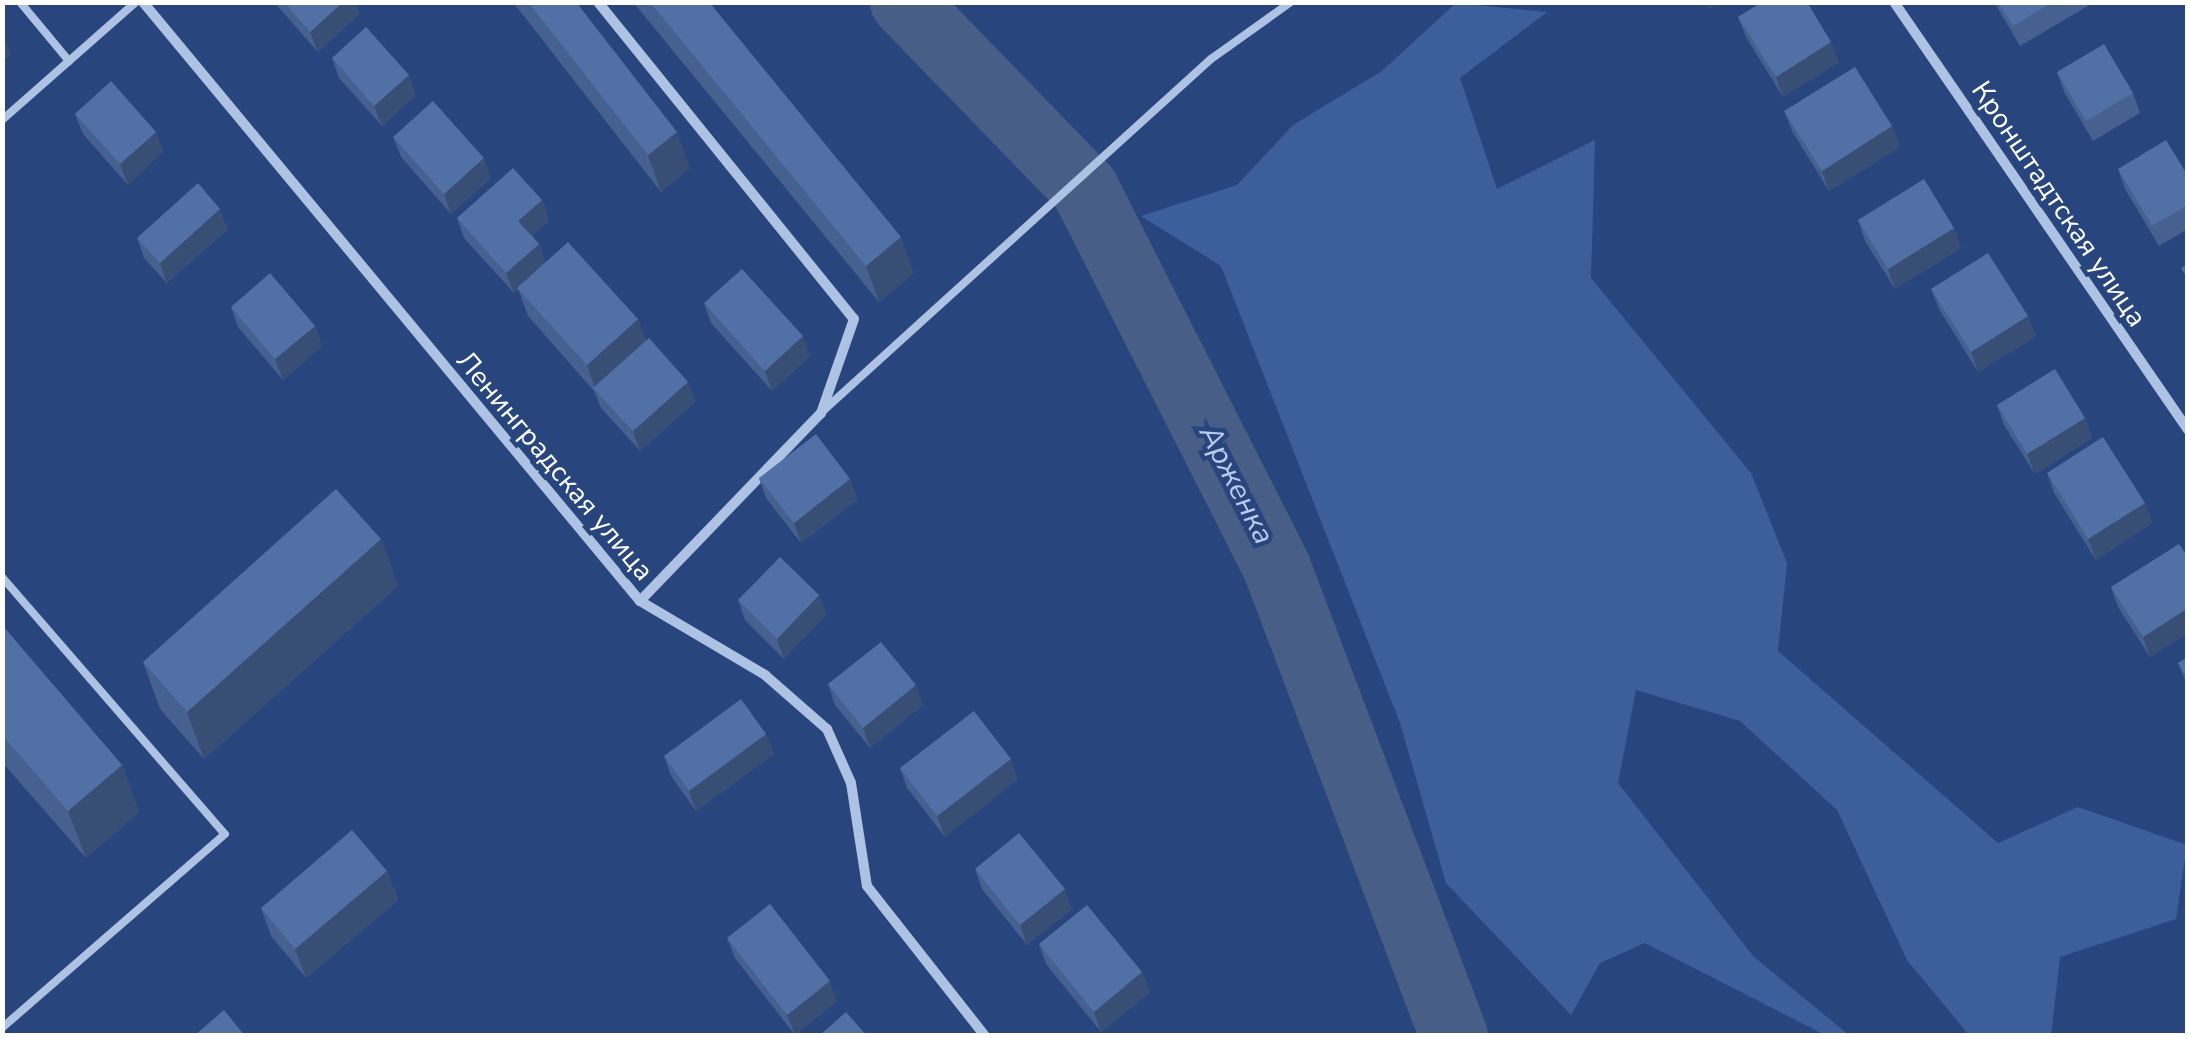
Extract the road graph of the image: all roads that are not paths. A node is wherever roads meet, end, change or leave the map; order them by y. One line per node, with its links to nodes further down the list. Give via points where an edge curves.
1 (20, 2): 6 (lane)
2 (139, 2): 6 (lane); 11 (street, Ленинградская улица)
3 (598, 2): 8 (street, via 854,318)
4 (1291, 2): 8 (lane, via 1211,58)
5 (1894, 2): 9 (street, Кронштадтская улица)
6 (69, 61): 7 (lane)
7 (2, 120)
8 (821, 413): 11 (street)
9 (2188, 430)
10 (2, 576): 12 (lane, via 225,834)
11 (640, 601): 13 (street, Ленинградская улица, via 766,675 826,729 851,783 867,886)
12 (2, 1028)
13 (986, 1036)

